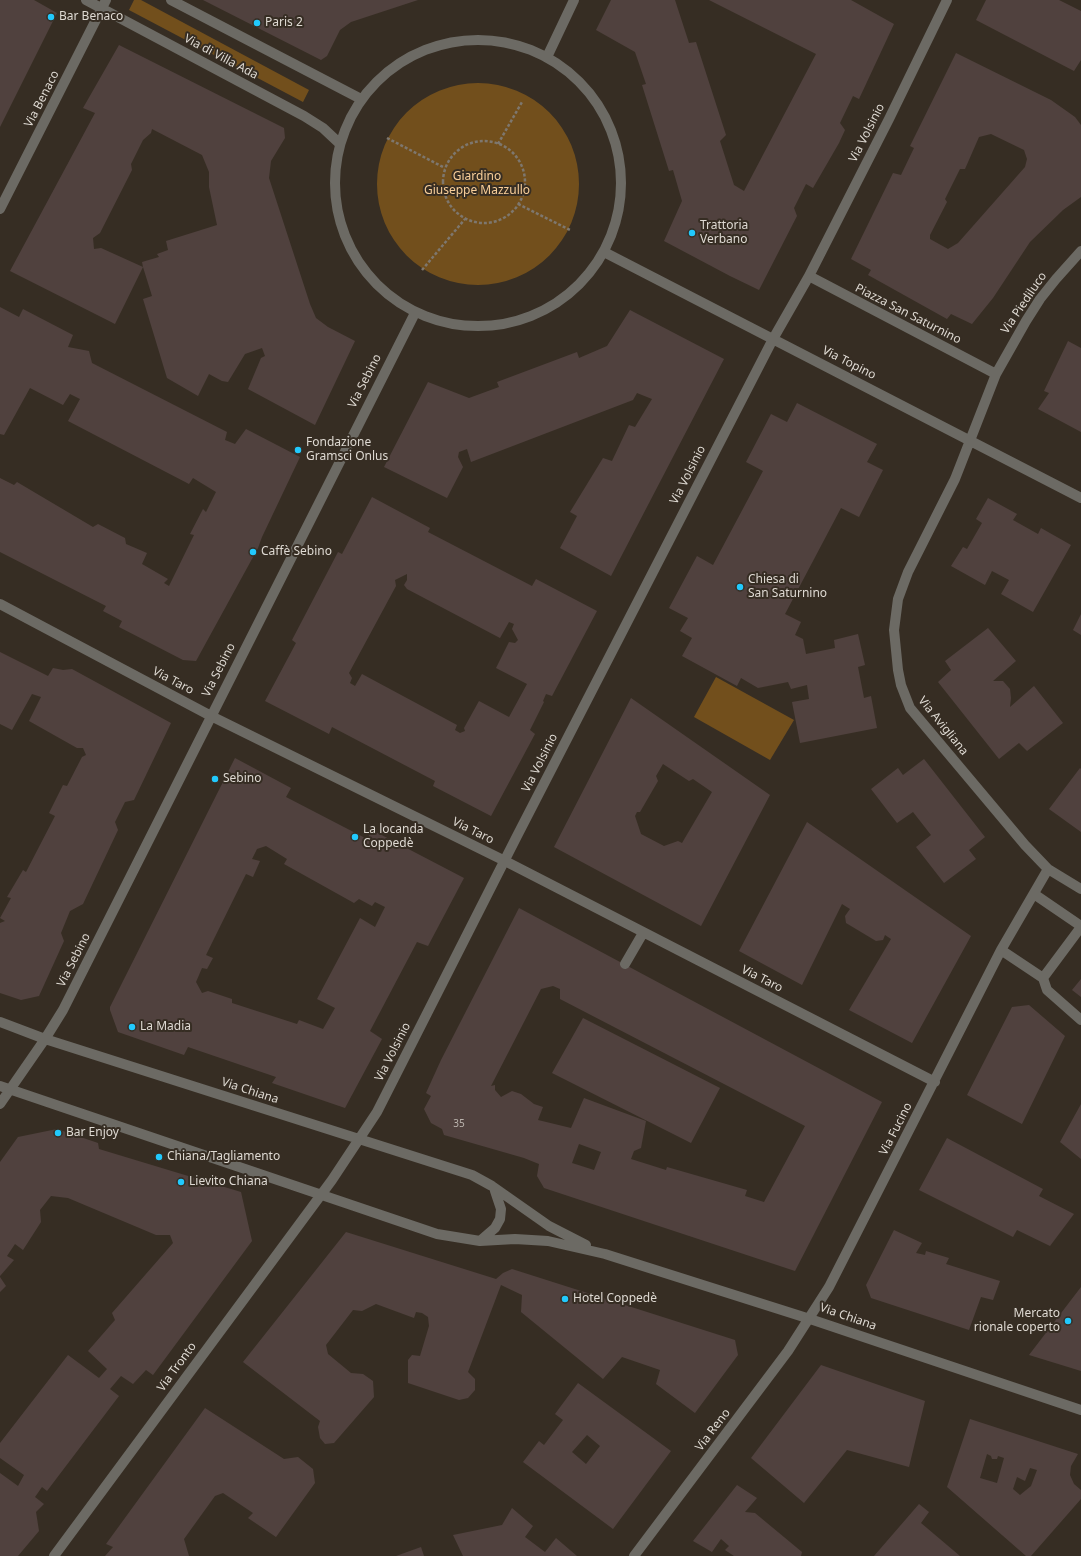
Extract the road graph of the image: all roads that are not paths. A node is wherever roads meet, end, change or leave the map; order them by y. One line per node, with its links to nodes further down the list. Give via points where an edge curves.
1 (86, 0): 5 (street, Via di Villa Ada)
2 (171, 0): 7 (street)
3 (574, 0): 6 (street)
4 (947, 0): 12 (street, Via Volsinio)
5 (104, 4): 8 (street, Via di Villa Ada, via 304,116 323,128); 9 (street, Via Benaco)
6 (547, 57): 7 (street, via 520,45 491,40 446,43 405,59 381,76); 11 (street, via 570,72 590,92 605,115 616,141 621,168 621,195 616,223)
7 (361, 99): 8 (street, via 349,118)
8 (339, 143): 13 (street, via 333,183 335,204 346,242 369,276 399,303)
9 (0, 209)
10 (1081, 251): 15 (street, Via Piediluco, via 1040,299)
11 (604, 252): 13 (street, via 576,287 557,302 536,314 513,322 489,326 464,326); 14 (street, Via Topino)
12 (809, 276): 14 (street); 15 (street, Piazza San Saturnino)
13 (415, 313): 19 (street, Via Sebino)
14 (773, 339): 16 (street, Via Topino); 20 (street, Via Volsinio)
15 (996, 374): 16 (street)
16 (970, 440): 17 (street, Via Topino); 21 (street, Via Avigliana, via 955,479 908,572 898,599 894,630 898,670 906,699 919,720)
17 (1081, 498)
18 (0, 604): 19 (street, Via Taro)
19 (211, 716): 20 (street, Via Taro); 31 (street, Via Sebino, via 63,1010)
20 (505, 861): 25 (street, Via Taro); 36 (street, Via Volsinio, via 377,1112)
21 (1048, 869): 22 (street, Via Avigliana); 23 (street, Via Fucino)
22 (1081, 889)
23 (1034, 894): 24 (street); 26 (street, Via Fucino)
24 (1081, 926): 28 (street)
25 (643, 933): 27 (street); 32 (street, Via Taro)
26 (1001, 950): 28 (street); 32 (street, Via Fucino)
27 (625, 964)
28 (1043, 978): 29 (street, via 1047,990)
29 (1081, 1020)
30 (0, 1022): 31 (street, Via Chiana)
31 (45, 1039): 34 (street, Via Sebino); 36 (street, Via Chiana)
32 (935, 1082): 41 (street, Via Fucino)
33 (0, 1086): 34 (street, Via Chiana)
34 (10, 1090): 35 (street, Via Sebino); 38 (street, Via Chiana)
35 (0, 1104)
36 (358, 1140): 37 (street, Via Chiana, via 472,1175); 38 (street, Via Volsinio)
37 (492, 1186): 39 (street, via 499,1200 500,1219 495,1228); 40 (street, Via Chiana, via 549,1226)
38 (320, 1194): 39 (street, Via Chiana, via 437,1234); 43 (street, Via Tronto)
39 (480, 1241): 40 (street, Via Chiana, via 529,1239 566,1244)
40 (604, 1254): 41 (street, Via Chiana)
41 (810, 1319): 42 (street, Via Chiana); 44 (street, Via Reno)
42 (1081, 1410)
43 (54, 1556)
44 (634, 1556)

